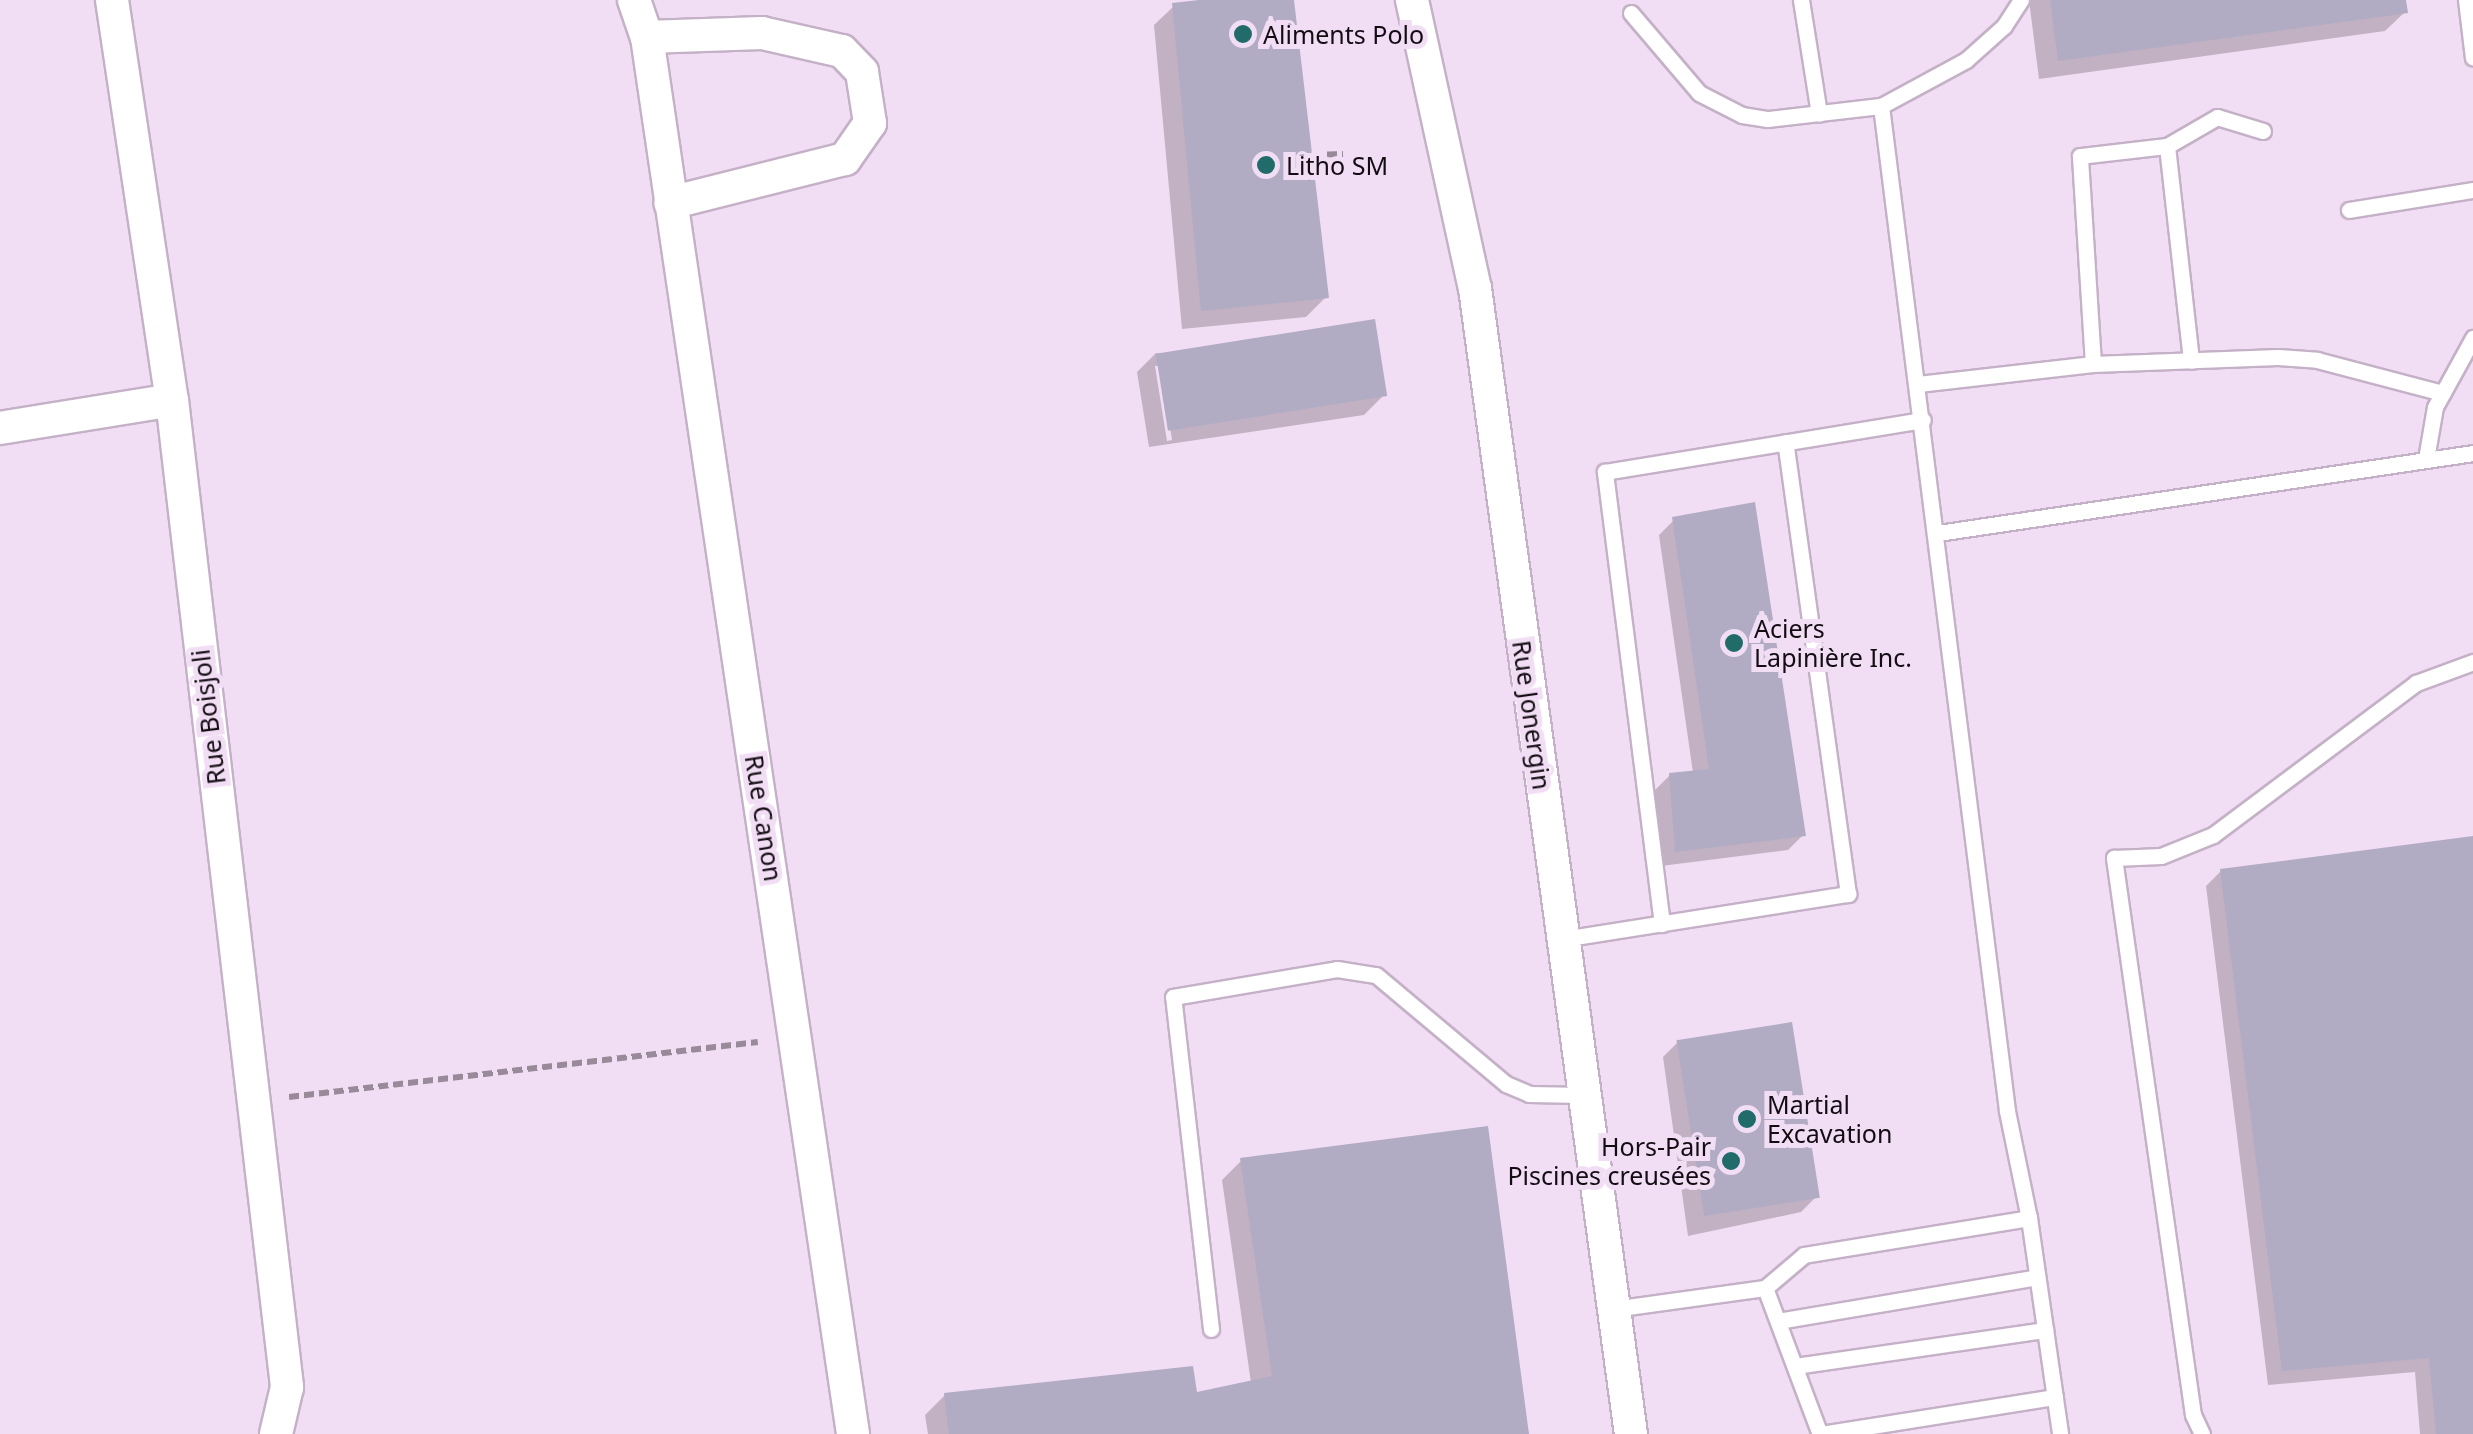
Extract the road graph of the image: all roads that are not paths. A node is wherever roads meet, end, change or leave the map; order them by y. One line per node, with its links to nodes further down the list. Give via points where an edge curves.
1 (112, 0): 22 (street, Rue Boisjoli)
2 (634, 0): 8 (street, Rue Canon)
3 (1412, 0): 31 (street, Rue Jonergin, via 1475,288)
4 (1800, 0): 11 (lane)
5 (2021, 0): 10 (lane, via 2004,26 1966,60)
6 (2466, 0): 9 (lane)
7 (1631, 13): 11 (lane, via 1679,72 1724,108 1768,118)
8 (647, 37): 15 (street, Rue Canon); 15 (street, via 762,33 842,51 862,72 870,123 845,158)
9 (2473, 58)
10 (1881, 106): 11 (lane); 20 (lane)
11 (1819, 114)
12 (2263, 131): 13 (lane, via 2206,118)
13 (2167, 146): 18 (lane); 19 (lane, via 2080,156)
14 (2473, 190): 16 (lane)
15 (670, 203): 43 (street, Rue Canon)
16 (2348, 210)
17 (2473, 338): 21 (lane)
18 (2191, 360): 19 (lane); 21 (lane, via 2317,360)
19 (2093, 364): 20 (lane)
20 (1918, 384): 23 (lane)
21 (2442, 393): 27 (lane)
22 (172, 400): 24 (street); 42 (street, Rue Boisjoli, via 286,1387)
23 (1923, 420): 25 (lane); 28 (lane)
24 (0, 428)
25 (1785, 442): 30 (lane, via 1605,472); 30 (lane, via 1848,894)
26 (2473, 453): 27 (lane)
27 (2426, 459): 28 (lane)
28 (1938, 533): 33 (lane, via 2006,1111)
29 (2473, 662): 47 (lane, via 2416,682 2213,835 2162,856 2114,858 2193,1414)
30 (1662, 924): 31 (lane)
31 (1563, 939): 32 (street, Rue Jonergin)
32 (1584, 1095): 36 (street, Rue Jonergin); 38 (lane, via 1529,1094 1506,1084 1376,975 1337,969 1173,997)
33 (2029, 1218): 34 (lane); 35 (lane, via 1804,1256)
34 (2038, 1278): 37 (lane); 39 (lane)
35 (1766, 1288): 36 (lane); 37 (lane)
36 (1613, 1309): 44 (street, Rue Jonergin)
37 (1778, 1322): 40 (lane)
38 (1211, 1330)
39 (2046, 1330): 40 (lane); 41 (lane)
40 (1795, 1366): 45 (lane)
41 (2055, 1398): 45 (lane); 46 (lane)
42 (276, 1434)
43 (852, 1434)
44 (1630, 1434)
45 (1821, 1434)
46 (2060, 1434)
47 (2202, 1434)

